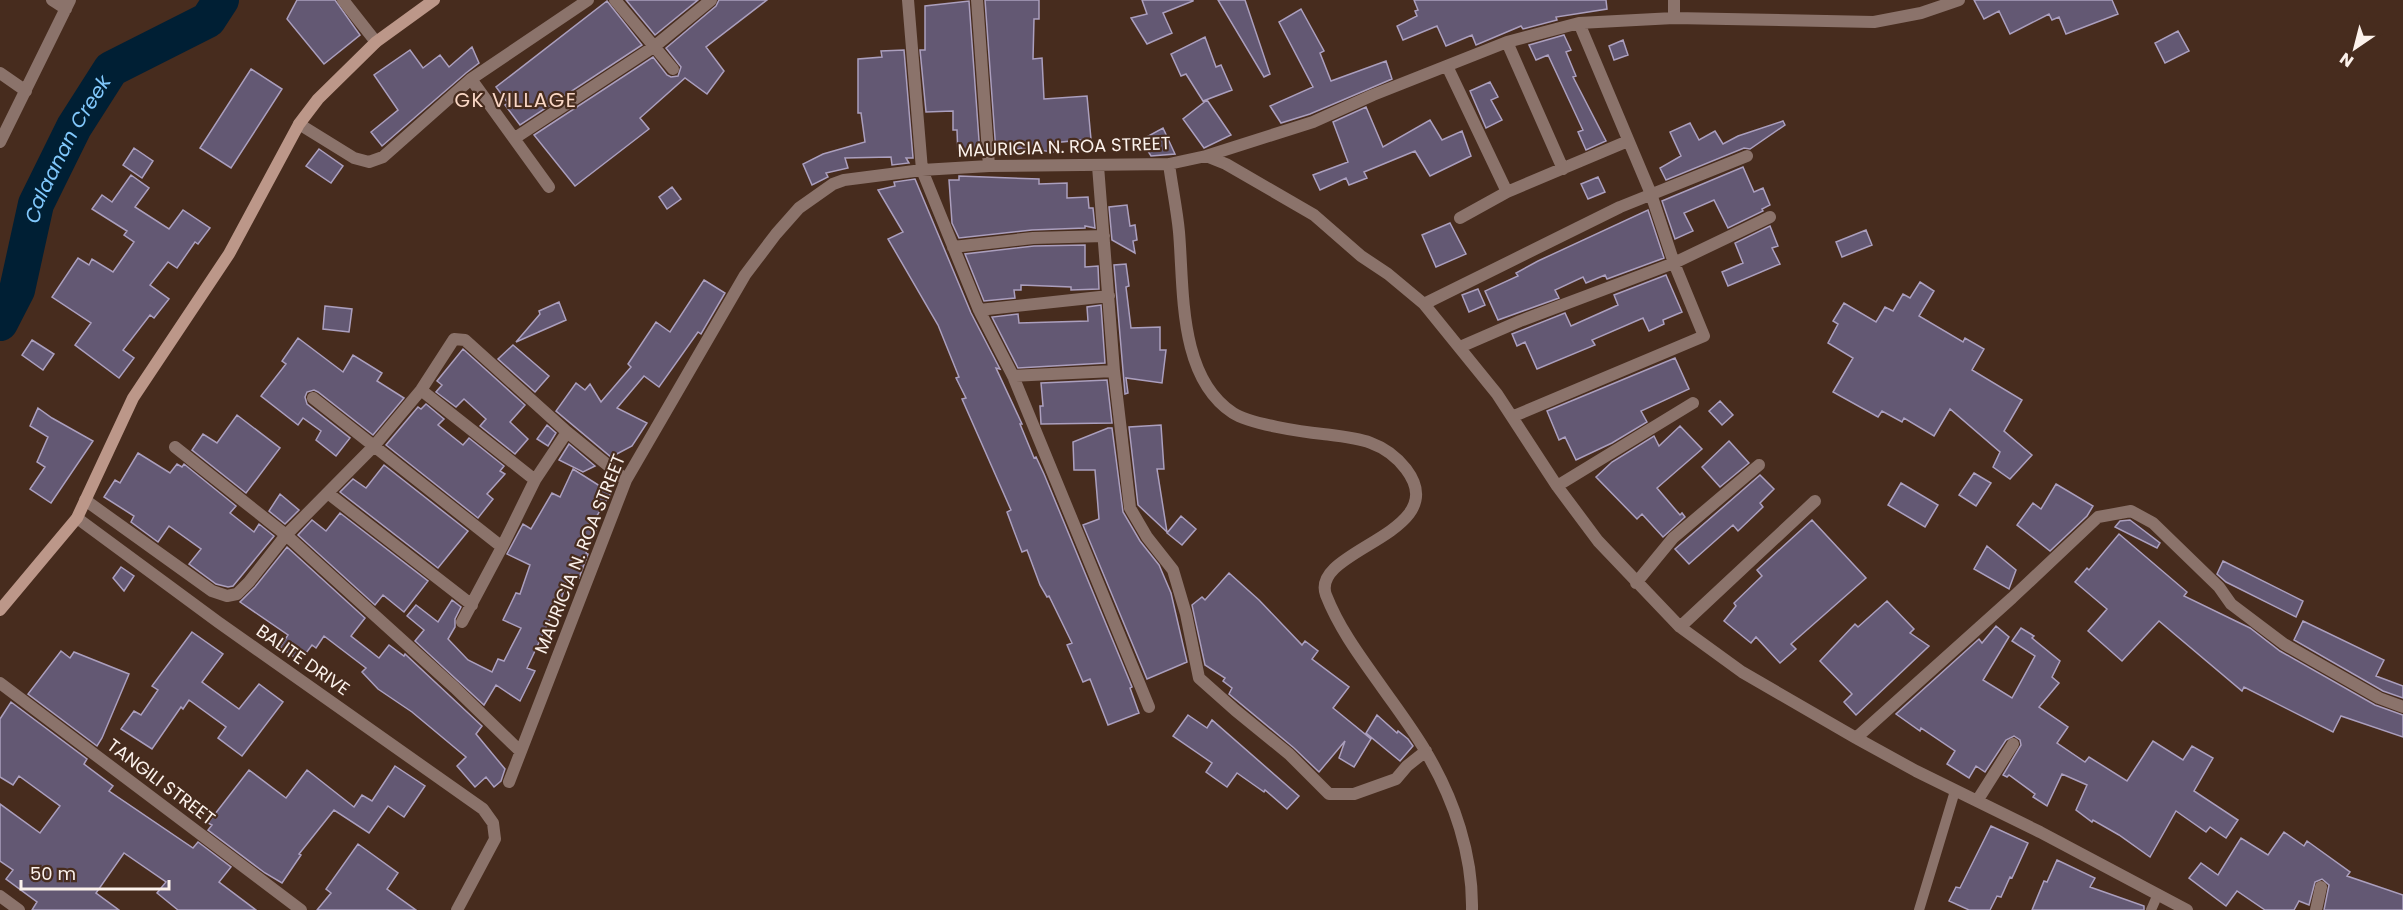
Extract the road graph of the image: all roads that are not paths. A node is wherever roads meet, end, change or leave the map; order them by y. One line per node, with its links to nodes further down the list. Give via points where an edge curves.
1 (52, 0): 11 (street)
2 (343, 0): 14 (street)
3 (434, 0): 14 (street)
4 (588, 0): 20 (street)
5 (615, 0): 16 (street)
6 (711, 0): 16 (street)
7 (908, 0): 32 (street)
8 (977, 0): 29 (street)
9 (1674, 0): 12 (street)
10 (1955, 1): 12 (street, MAURICIA N. ROA STREET, via 1922,14 1874,22)
11 (68, 5): 21 (street)
12 (1674, 18): 13 (street, MAURICIA N. ROA STREET)
13 (1579, 23): 15 (street, MAURICIA N. ROA STREET); 24 (street)
14 (375, 42): 22 (street, via 318,99)
15 (1507, 42): 17 (street, MAURICIA N. ROA STREET); 31 (street)
16 (655, 46): 18 (street); 23 (street)
17 (1447, 66): 26 (street, MAURICIA N. ROA STREET, via 1313,122); 34 (street)
18 (673, 69)
19 (0, 74): 21 (street)
20 (471, 79): 22 (street, via 383,157 369,162 354,158); 23 (street)
21 (26, 92): 25 (street)
22 (299, 124): 59 (street, via 229,254 133,398)
23 (515, 138): 33 (street)
24 (1628, 141): 31 (street); 35 (street)
25 (0, 142)
26 (1206, 156): 28 (street, MAURICIA N. ROA STREET); 42 (street, via 1314,214)
27 (1747, 156): 35 (street)
28 (1169, 164): 30 (street, MAURICIA N. ROA STREET); 75 (street, via 1179,231 1182,298 1194,359 1208,391 1234,414 1300,432 1366,439 1390,452 1407,470 1416,492 1411,512 1395,529 1335,567 1325,592 1341,628)
29 (989, 166): 30 (street, MAURICIA N. ROA STREET); 32 (street, MAURICIA N. ROA STREET)
30 (1098, 166): 38 (street)
31 (1563, 168): 34 (street)
32 (922, 170): 39 (street); 56 (street, MAURICIA N. ROA STREET, via 844,180 799,208 746,275)
33 (549, 187)
34 (1507, 192): 37 (street)
35 (1651, 194): 40 (street); 42 (street)
36 (1770, 217): 40 (street)
37 (1460, 218)
38 (1104, 236): 39 (street, via 1034,238); 41 (street)
39 (953, 247): 43 (street)
40 (1674, 263): 44 (street); 50 (street, via 1704,336)
41 (1109, 296): 43 (street); 45 (street)
42 (1424, 304): 44 (street)
43 (979, 309): 46 (street)
44 (1460, 347): 50 (street)
45 (1114, 371): 46 (street); 75 (street, via 1130,508 1173,570 1199,678 1289,754 1329,794 1354,794 1396,779)
46 (1013, 376): 70 (street)
47 (421, 390): 51 (street, via 454,339 460,338); 52 (street); 55 (street)
48 (313, 398): 52 (street)
49 (1693, 403): 57 (street)
50 (1514, 416): 57 (street)
51 (567, 432): 55 (street); 56 (street)
52 (374, 446): 58 (street); 63 (street)
53 (175, 447): 62 (street)
54 (1759, 465): 64 (street, via 1673,538)
55 (535, 480): 63 (street)
56 (626, 480): 74 (street, MAURICIA N. ROA STREET)
57 (1557, 486): 64 (street)
58 (328, 494): 62 (street); 65 (street)
59 (85, 500): 61 (street); 62 (street, via 184,573 227,596 237,594 249,582)
60 (1815, 501): 68 (street)
61 (77, 518): 66 (street); 84 (street, BALITE DRIVE, via 483,809 493,823 495,839)
62 (286, 535): 74 (street)
63 (502, 547): 65 (street)
64 (1636, 583): 68 (street)
65 (472, 605): 67 (street)
66 (0, 610)
67 (462, 622)
68 (1680, 627): 72 (street, via 1742,672)
69 (0, 683): 83 (street, TANGILI STREET)
70 (1149, 707)
71 (2403, 707): 72 (street, via 2379,698 2284,644 2230,604 2219,587 2153,523 2131,511 2098,518)
72 (1856, 738): 77 (street)
73 (2013, 744): 78 (street)
74 (519, 751): 76 (street, MAURICIA N. ROA STREET)
75 (1426, 751): 85 (street, via 1452,806 1468,857)
76 (509, 782)
77 (1955, 791): 78 (street); 86 (lane)
78 (1977, 801): 80 (street)
79 (2321, 887): 89 (street)
80 (2157, 894): 87 (lane); 88 (street)
81 (0, 896): 82 (street)
82 (19, 910)
83 (301, 910)
84 (457, 910)
85 (1472, 910)
86 (1919, 910)
87 (2151, 910)
88 (2187, 910)
89 (2316, 910)

